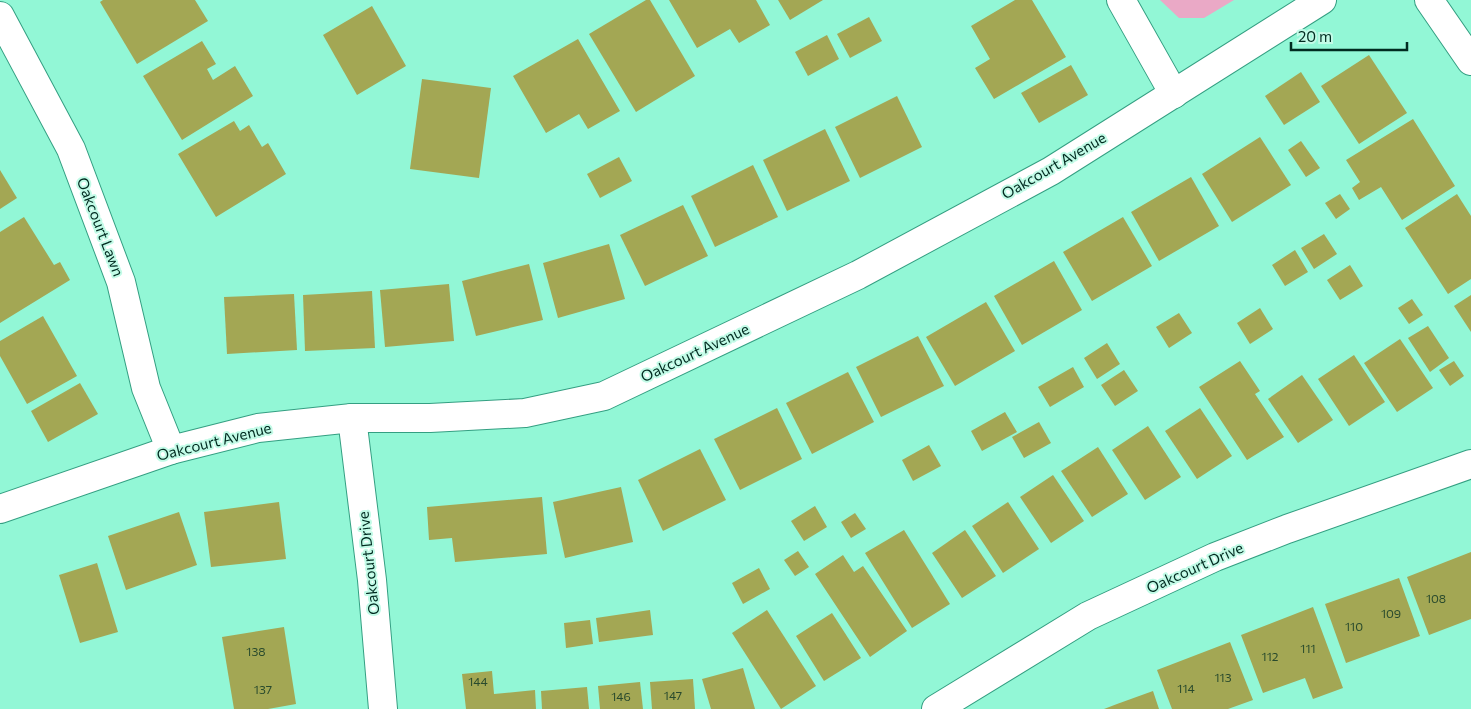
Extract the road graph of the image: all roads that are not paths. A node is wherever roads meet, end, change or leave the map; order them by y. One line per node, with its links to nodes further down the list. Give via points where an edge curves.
1 (1121, 0): 6 (street)
2 (1322, 0): 6 (street, Oakcourt Avenue)
3 (1429, 0): 5 (street)
4 (0, 16): 8 (street, Oakcourt Lawn, via 71,150 121,282 146,388)
5 (1471, 61)
6 (1174, 94): 7 (street, Oakcourt Avenue, via 1051,171 867,270 604,396 525,413)
7 (352, 418): 8 (street, Oakcourt Avenue, via 258,428); 11 (street, Oakcourt Drive, via 372,580)
8 (172, 450): 10 (street, Oakcourt Avenue)
9 (1471, 464): 12 (street, Oakcourt Drive, via 1207,561 1088,616)
10 (0, 509)
11 (383, 709)
12 (936, 709)

